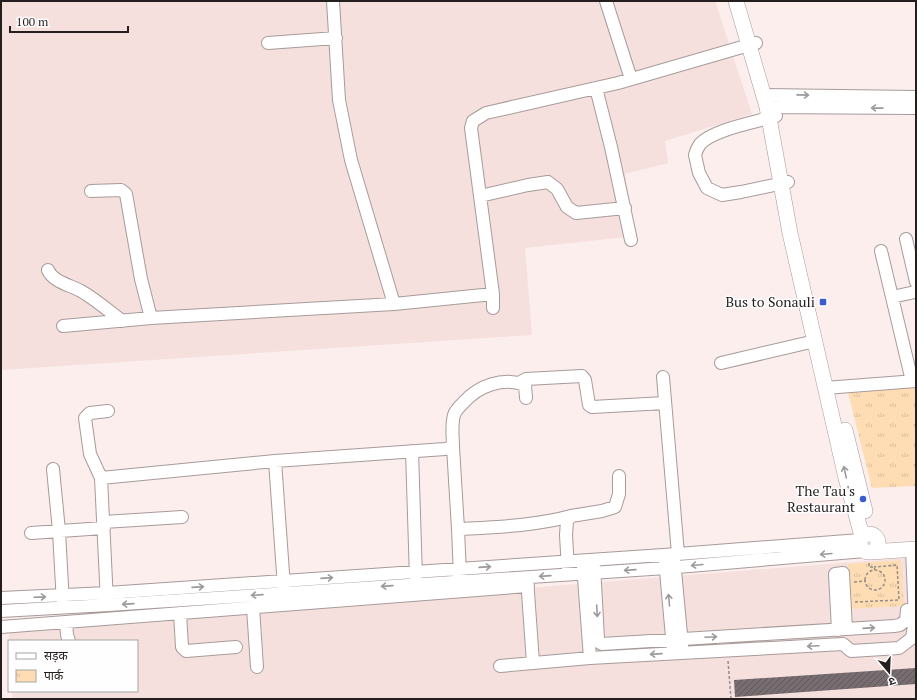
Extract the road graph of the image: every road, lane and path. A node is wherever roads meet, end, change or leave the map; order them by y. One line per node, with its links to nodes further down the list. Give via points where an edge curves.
1 (333, 1): 5 (street)
2 (606, 1): 8 (street)
3 (736, 1): 7 (main road)
4 (743, 1): 7 (main road)
5 (336, 38): 6 (street); 25 (street, via 339,100 352,160)
6 (268, 42)
7 (753, 44): 8 (street); 11 (main road)
8 (631, 79): 9 (street)
9 (596, 88): 15 (street, via 486,113 473,121 471,128); 16 (street)
10 (916, 97): 11 (street, one-way to 10)
11 (770, 106): 12 (street, one-way to 11); 13 (main road); 13 (street, via 711,136 700,144 694,155 707,188 722,195)
12 (916, 108)
13 (785, 183): 30 (main road, via 790,234); 35 (main road)
14 (91, 191): 27 (street, via 121,190 126,194)
15 (480, 196): 16 (street, via 548,182 557,189 567,207 576,213); 23 (street)
16 (624, 208): 18 (street)
17 (906, 239): 21 (street)
18 (631, 240)
19 (881, 251): 24 (street)
20 (48, 270): 28 (street, via 50,275 81,291)
21 (916, 282)
22 (916, 290): 24 (street)
23 (493, 294): 25 (street); 26 (street)
24 (892, 297): 33 (street)
25 (394, 304): 27 (street)
26 (493, 308)
27 (151, 318): 28 (street)
28 (122, 321): 29 (street)
29 (63, 326)
30 (815, 341): 31 (street); 35 (main road)
31 (721, 363)
32 (663, 377): 37 (street)
33 (914, 381): 35 (street)
34 (519, 383): 36 (street, via 525,385); 37 (street, via 526,379 582,376 589,404 592,406); 39 (street, via 497,382 468,397 454,414)
35 (830, 387): 51 (main road, via 846,478)
36 (526, 398)
37 (665, 402): 53 (street)
38 (108, 411): 44 (street, via 90,413 85,418 90,454)
39 (453, 447): 40 (street); 48 (street)
40 (412, 451): 41 (street); 58 (street)
41 (275, 461): 44 (street); 61 (street)
42 (54, 469): 49 (street)
43 (619, 476): 45 (street, via 619,494 615,507)
44 (102, 478): 47 (street)
45 (571, 516): 48 (street, via 530,524); 55 (street, via 566,525)
46 (182, 517): 47 (street)
47 (104, 525): 49 (street); 71 (street)
48 (458, 530): 57 (street)
49 (59, 531): 50 (street); 72 (street)
50 (31, 533)
51 (868, 545): 52 (main road); 53 (street); 56 (street, one-way to 56); 69 (path, via 897,565 899,600 855,603)
52 (912, 546): 76 (street)
53 (672, 554): 54 (street); 56 (street)
54 (588, 560): 55 (street); 59 (street)
55 (568, 562): 57 (street, one-way to 55); 60 (street)
56 (670, 567): 59 (street, one-way to 59); 80 (street)
57 (460, 568): 58 (street); 62 (street)
58 (416, 571): 61 (street, one-way to 58); 65 (street)
59 (589, 573): 60 (street); 80 (street, one-way to 80, via 600,643); 85 (street)
60 (569, 574): 64 (street, one-way to 64)
61 (283, 581): 67 (street); 68 (street, one-way to 61)
62 (461, 581): 64 (street); 65 (street)
63 (866, 581): 63 (path, via 870,588 876,590 884,585 885,579 880,571 873,570 868,574); 66 (path, via 854,581)
64 (528, 582): 73 (street); 86 (street)
65 (416, 584): 67 (street, one-way to 67)
66 (854, 588)
67 (284, 593): 68 (street, one-way to 68)
68 (175, 594): 71 (street)
69 (855, 596)
70 (1, 598): 72 (street, one-way to 72)
71 (107, 599): 72 (street)
72 (63, 602): 74 (street)
73 (253, 608): 75 (street); 88 (street)
74 (1, 611)
75 (180, 613): 77 (street); 83 (street, via 184,650)
76 (912, 615): 79 (street, one-way to 76, via 900,625); 82 (street, via 912,638 899,648 851,651)
77 (66, 622): 78 (street); 81 (street)
78 (1, 627)
79 (842, 630): 80 (street, one-way to 79); 82 (street)
80 (677, 639): 84 (street)
81 (69, 640)
82 (843, 644): 84 (street, one-way to 84)
83 (236, 647)
84 (678, 653): 85 (street, one-way to 85)
85 (590, 658): 86 (street)
86 (532, 663): 87 (street)
87 (500, 666)
88 (257, 667)
89 (729, 670): 90 (path)
90 (731, 699)

